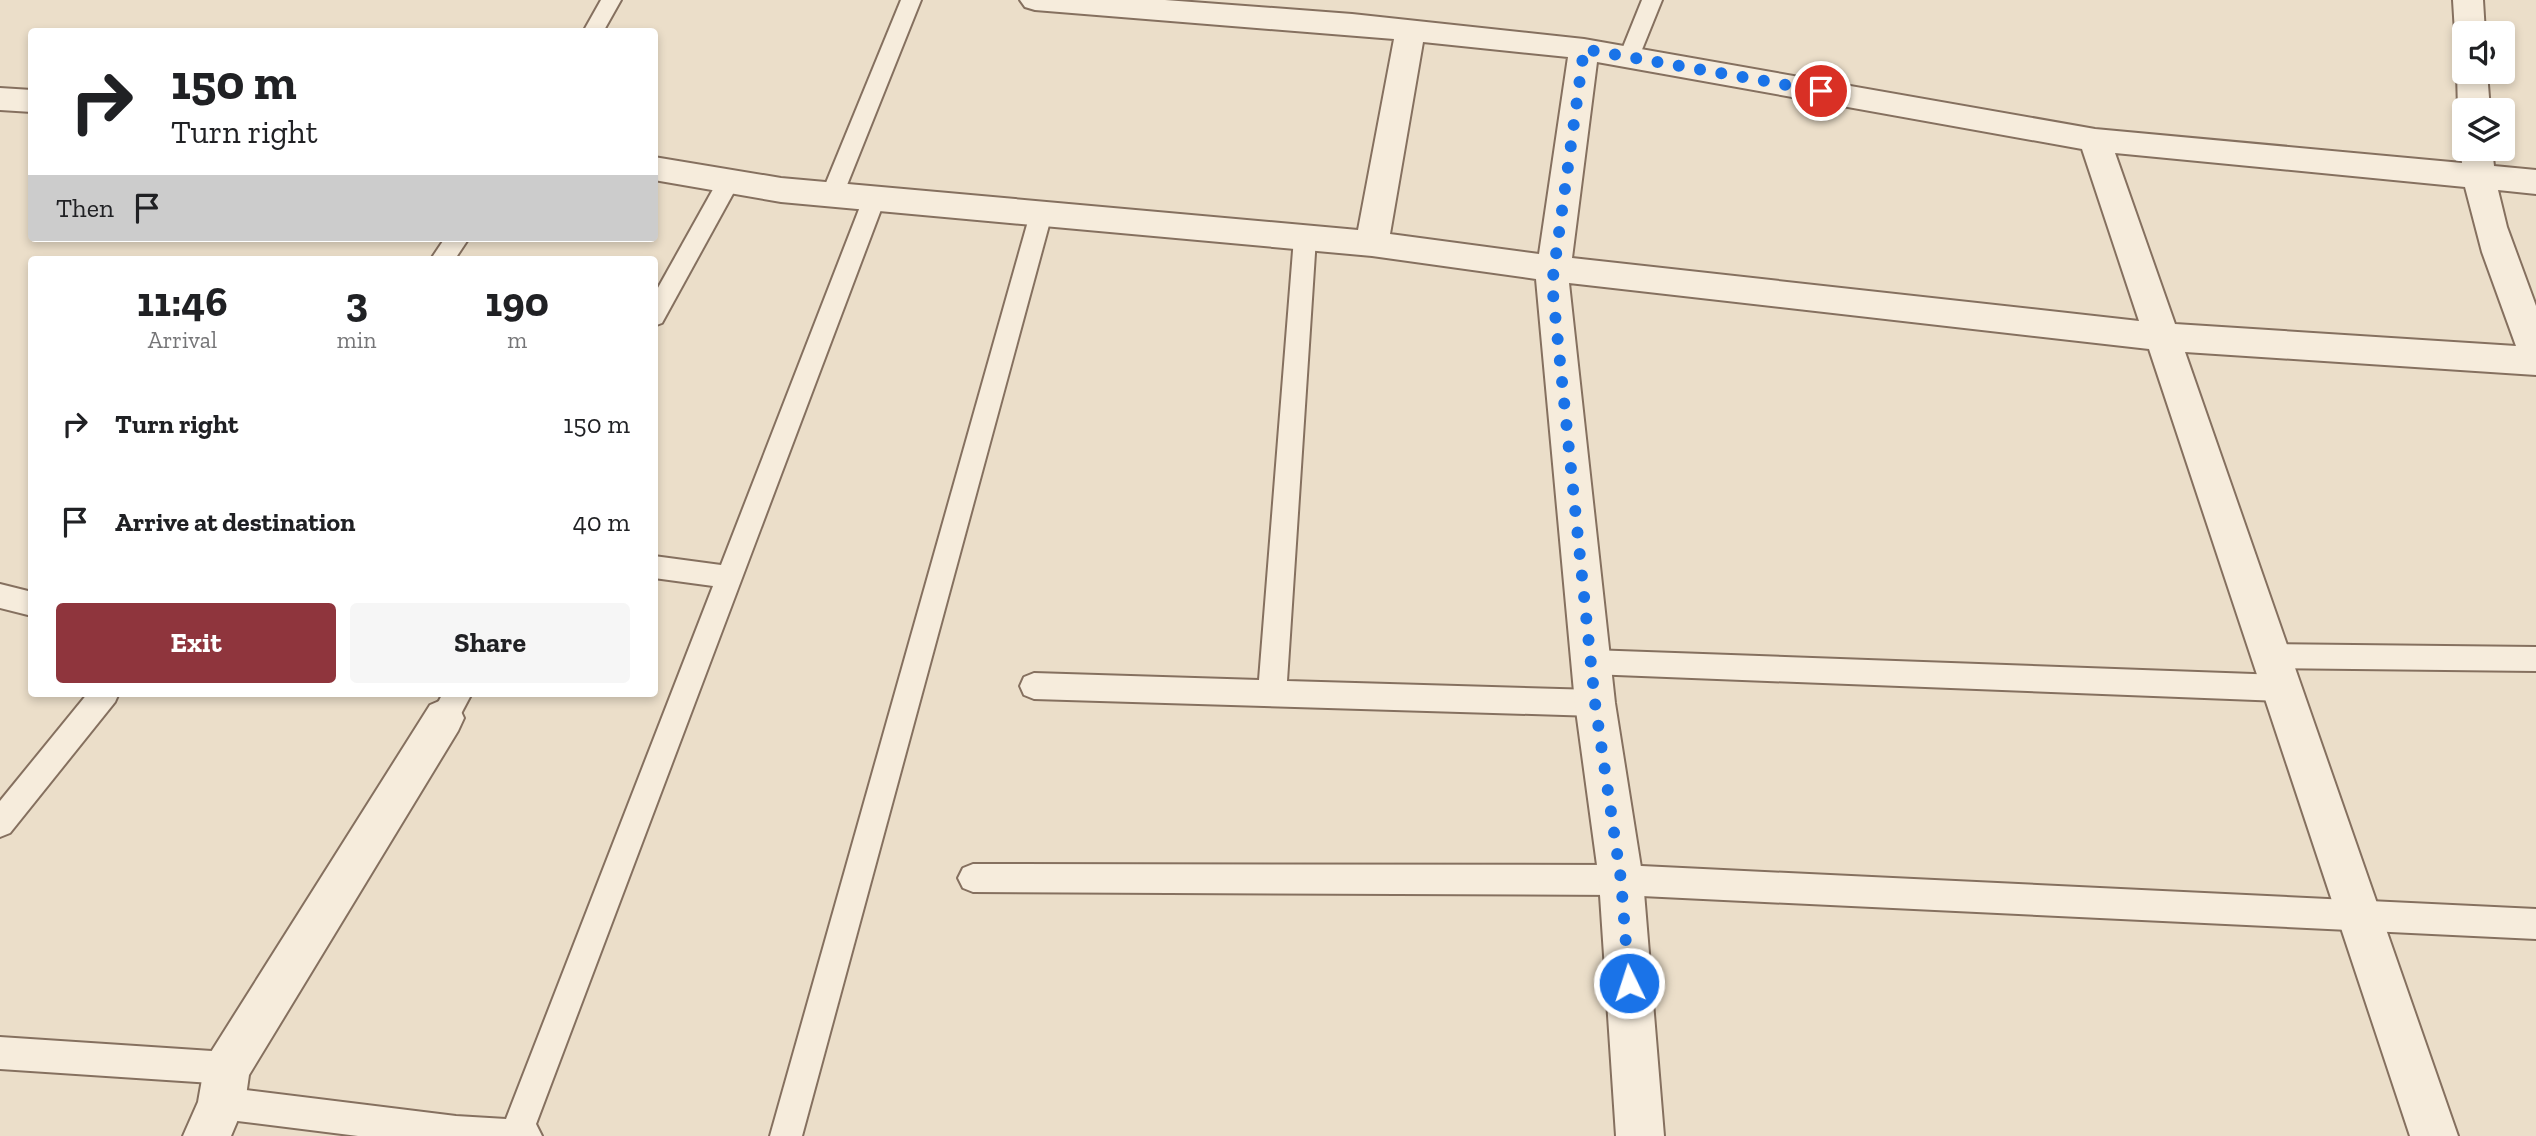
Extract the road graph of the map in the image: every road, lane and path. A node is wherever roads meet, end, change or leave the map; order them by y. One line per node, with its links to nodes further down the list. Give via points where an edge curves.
1 (611, 0): 7 (lane)
2 (911, 0): 18 (lane)
3 (1035, 0): 8 (street)
4 (1652, 0): 10 (lane)
5 (2468, 0): 6 (street)
6 (2469, 21)
7 (595, 28)
8 (1410, 31): 9 (street); 23 (street)
9 (1584, 49): 10 (street); 25 (street)
10 (1629, 57): 13 (street)
11 (0, 99): 12 (street)
12 (28, 101)
13 (2095, 141): 14 (street); 27 (street)
14 (2477, 163): 17 (street); 28 (street, via 2487,212)
15 (658, 168): 16 (street)
16 (729, 181): 18 (street); 26 (lane)
17 (2536, 182)
18 (832, 195): 19 (street)
19 (874, 198): 20 (street); 31 (lane)
20 (1041, 214): 21 (street); 51 (lane)
21 (1305, 238): 23 (street); 38 (lane)
22 (455, 242): 24 (lane)
23 (1372, 244): 25 (street)
24 (444, 256)
25 (1554, 270): 27 (street); 35 (street)
26 (658, 310)
27 (2162, 337): 29 (street); 36 (street)
28 (2536, 352)
29 (2536, 361)
30 (658, 568): 31 (lane)
31 (729, 577): 49 (lane)
32 (0, 596): 33 (lane)
33 (28, 603)
34 (2536, 659): 36 (lane)
35 (1591, 662): 36 (lane); 40 (street)
36 (2276, 672): 45 (street)
37 (1034, 685): 38 (lane)
38 (1272, 693): 40 (lane)
39 (102, 697): 42 (lane)
40 (1595, 703): 44 (street)
41 (451, 706): 48 (street)
42 (0, 822)
43 (973, 878): 44 (lane)
44 (1621, 880): 45 (lane); 52 (street)
45 (2358, 915): 46 (lane); 53 (street)
46 (2536, 924)
47 (0, 1053): 48 (lane)
48 (218, 1102): 49 (lane, via 456,1132)
49 (516, 1135): 50 (lane)
50 (526, 1136)
51 (786, 1136)
52 (1640, 1136)
53 (2434, 1136)

